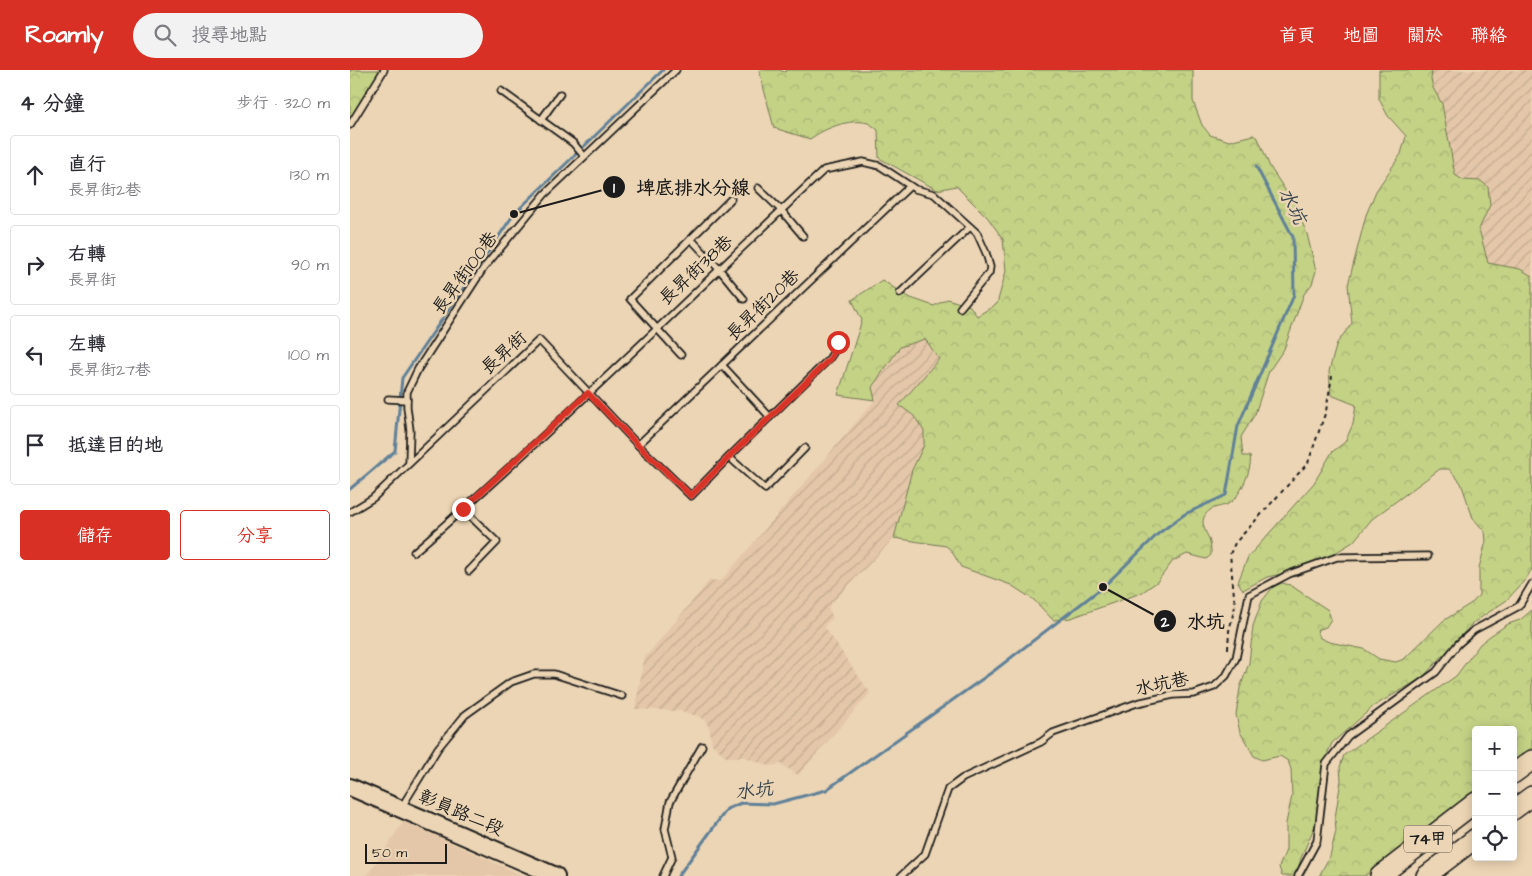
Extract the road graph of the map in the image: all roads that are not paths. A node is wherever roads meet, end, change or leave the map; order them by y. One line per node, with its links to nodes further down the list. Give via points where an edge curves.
1 (384, 70): 6 (lane)
2 (676, 70): 7 (lane, 長昇街100巷)
3 (501, 91): 5 (lane)
4 (560, 94): 5 (lane)
5 (541, 120): 7 (lane, via 573,143)
6 (350, 125)
7 (584, 156): 25 (lane, 長昇街100巷, via 545,194 483,269 418,369 407,392)
8 (910, 186): 11 (lane, 長昇街38巷, via 880,166 863,162 824,170); 12 (lane, via 934,194); 22 (lane, 長昇街20巷)
9 (758, 188): 11 (lane)
10 (731, 200): 14 (lane)
11 (781, 210): 13 (lane); 15 (lane, 長昇街38巷)
12 (970, 227): 16 (lane); 18 (lane, via 977,233 990,267 989,273)
13 (803, 236)
14 (691, 239): 15 (lane); 19 (lane, via 630,299)
15 (719, 269): 17 (lane); 19 (lane, 長昇街38巷)
16 (900, 293)
17 (744, 299)
18 (960, 308)
19 (657, 328): 21 (lane); 23 (lane, 長昇街38巷)
20 (838, 342): 26 (lane, via 829,360)
21 (680, 355)
22 (722, 365): 26 (lane); 27 (lane, 長昇街20巷)
23 (588, 393): 27 (lane, 長昇街); 30 (lane, 長昇街, via 540,340); 31 (lane, 長昇街38巷)
24 (388, 399): 25 (lane)
25 (407, 400): 30 (lane, 長昇街100巷)
26 (770, 417): 29 (lane)
27 (638, 445): 29 (lane, 長昇街, via 691,496)
28 (805, 448): 29 (lane, via 765,489)
29 (729, 457)
30 (409, 463): 32 (lane, 長昇街, via 373,498)
31 (463, 509): 33 (lane, 長昇街38巷); 35 (lane, via 497,542)
32 (350, 512)
33 (414, 552)
34 (1428, 556): 55 (lane, 水坑巷, via 1337,558 1289,574 1249,595 1236,658 1226,676 1214,687 1194,694 1173,695 1137,704 1053,733 1041,742 963,778 948,789 925,854)
35 (469, 572)
36 (1532, 584): 56 (lane, via 1520,606 1474,630 1436,672 1348,736 1326,764 1317,841)
37 (622, 696): 47 (lane, via 554,674 534,674 511,682 465,715 438,748)
38 (702, 746): 54 (lane, via 670,802 665,829 672,857)
39 (1532, 760): 40 (main road)
40 (1517, 771)
41 (1532, 774): 42 (main road)
42 (1517, 785)
43 (350, 787): 47 (main road, 彰員路二段)
44 (1532, 796): 46 (main road)
45 (1472, 805): 57 (main road, 74甲)
46 (1517, 807)
47 (400, 809): 53 (main road, 彰員路二段)
48 (1532, 810): 50 (main road)
49 (1475, 816): 58 (main road, 74甲)
50 (1517, 820)
51 (1472, 841): 59 (main road, 74甲)
52 (1472, 853): 60 (main road, 74甲)
53 (556, 876)
54 (663, 876)
55 (901, 876)
56 (1298, 876)
57 (1380, 876)
58 (1397, 876)
59 (1426, 876)
60 (1442, 876)

